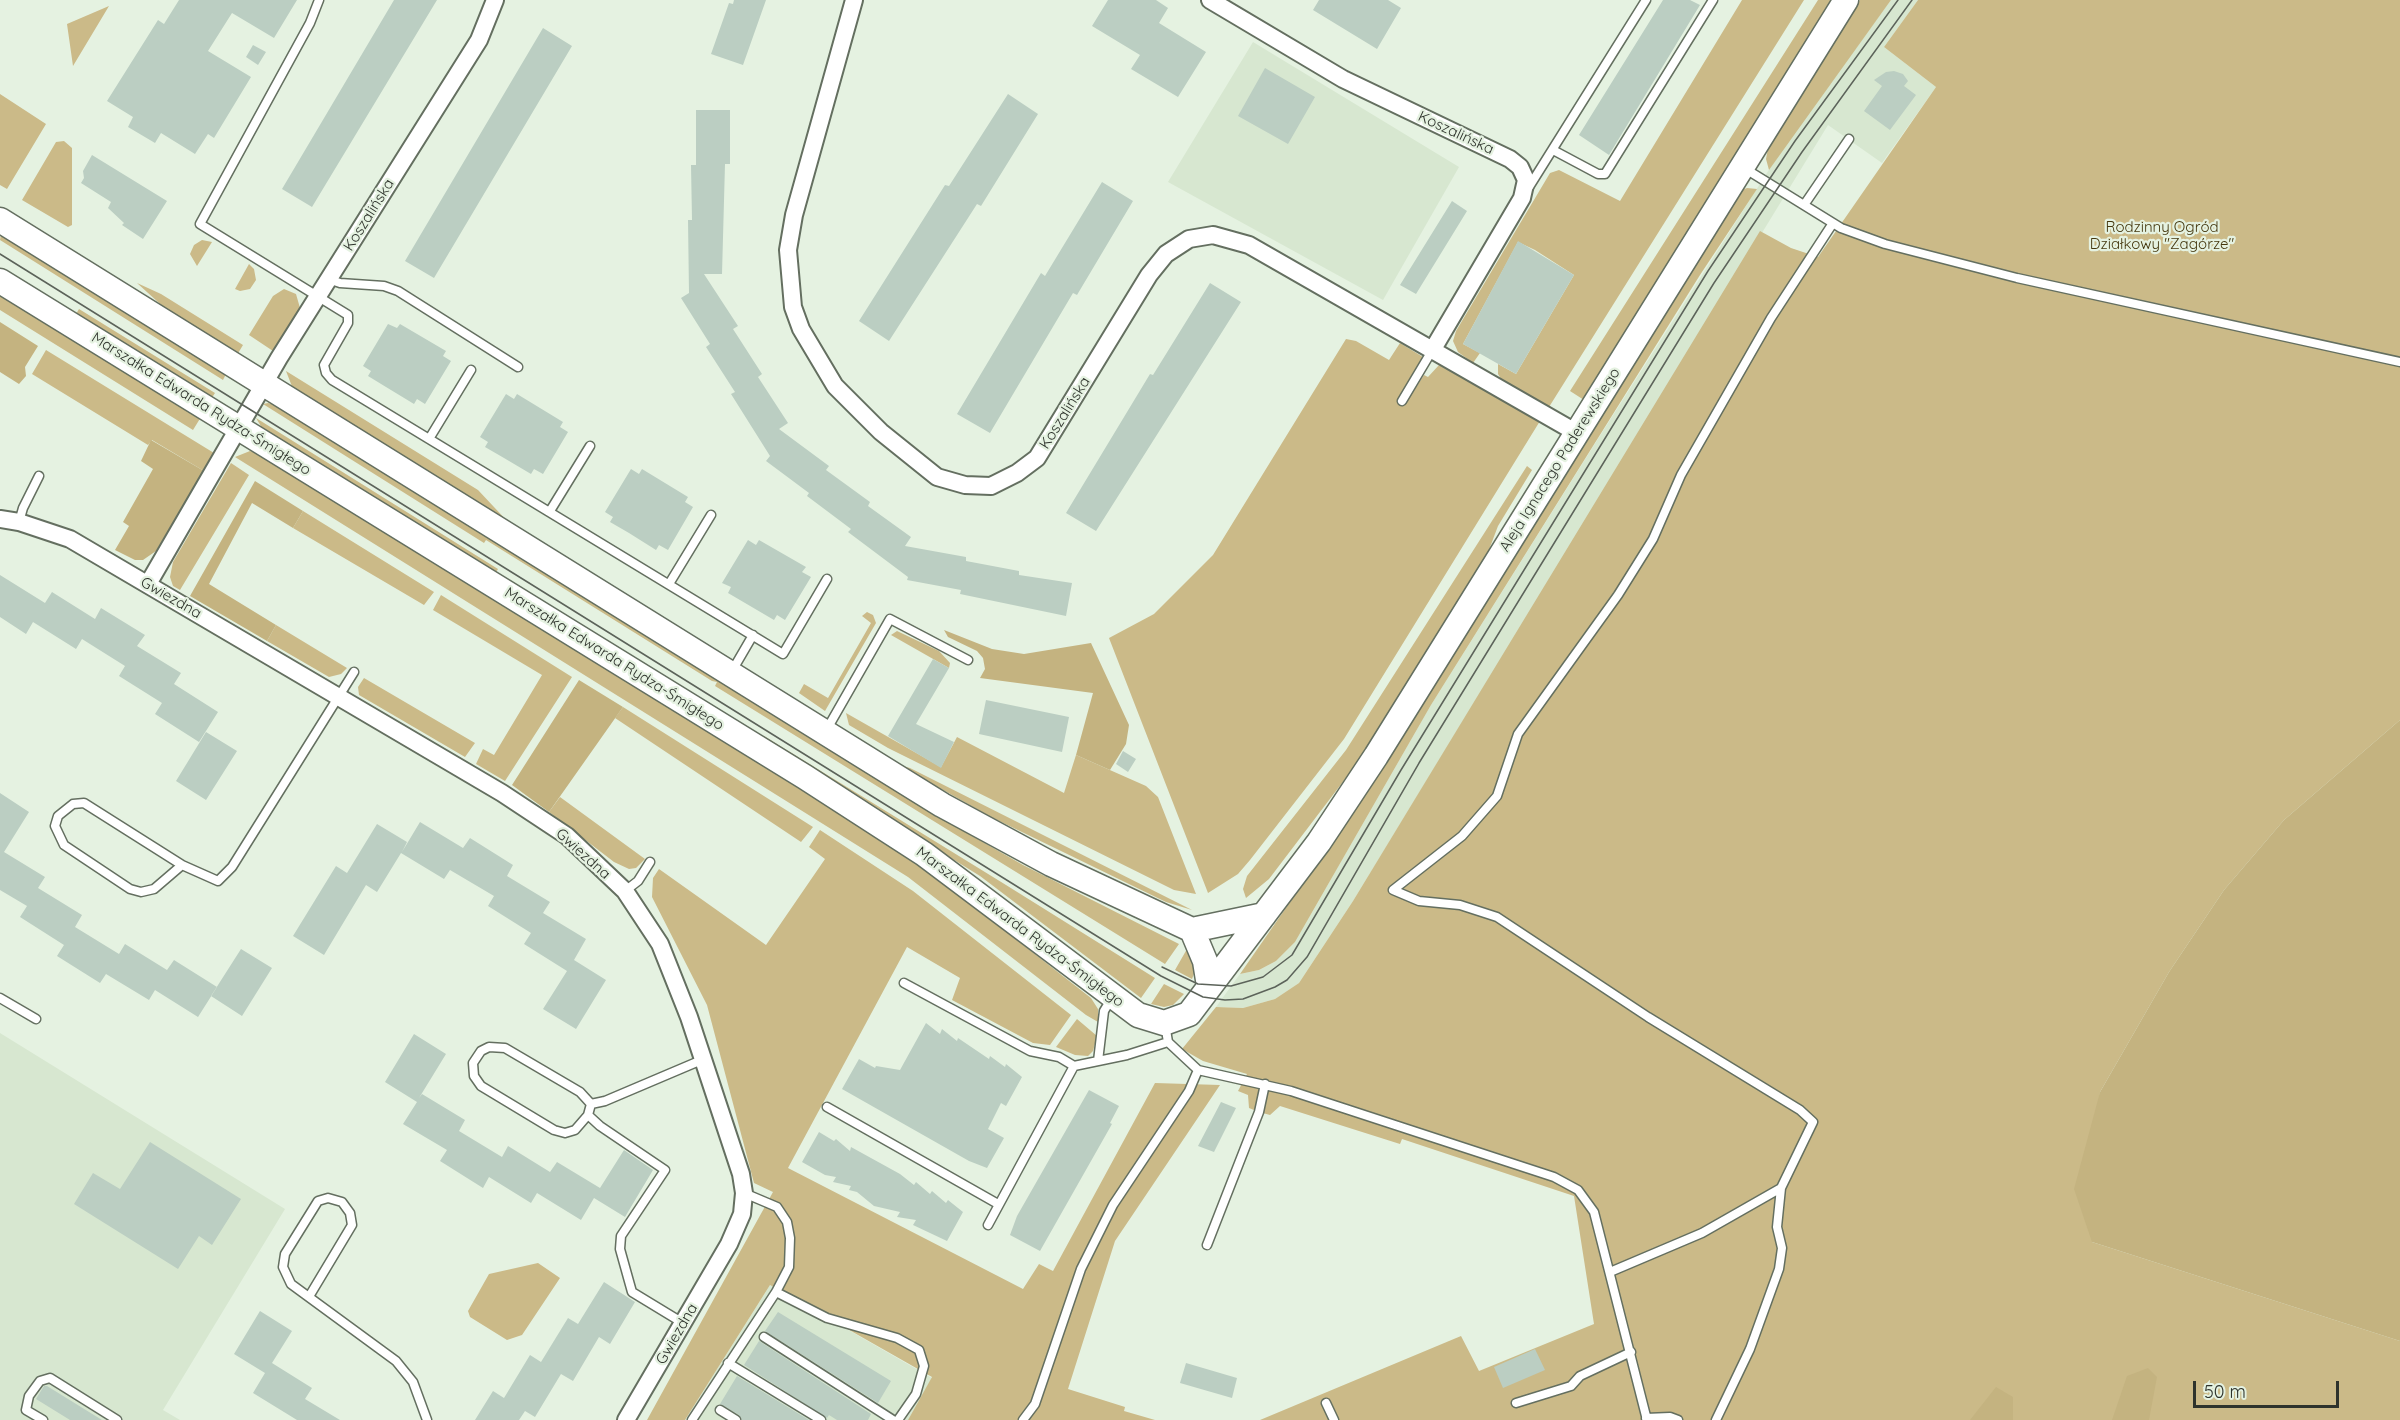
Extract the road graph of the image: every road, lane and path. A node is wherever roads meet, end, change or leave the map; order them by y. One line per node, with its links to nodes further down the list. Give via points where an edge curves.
1 (319, 0): 17 (lane, via 200,224)
2 (495, 0): 15 (street, Koszalińska, via 479,40)
3 (854, 0): 18 (street, Koszalińska, via 794,215 788,250 793,307 801,329 835,386 881,432 937,477 965,485 991,486 1037,458 1149,275 1166,254 1189,239 1213,235 1249,245)
4 (1210, 0): 11 (street, Koszalińska, via 1343,79 1510,159 1520,167 1526,180)
5 (1646, 0): 9 (lane)
6 (1713, 0): 9 (lane, via 1605,174)
7 (1846, 0): 10 (street, Aleja Ignacego Paderewskiego)
8 (1849, 139): 12 (lane)
9 (1553, 150): 11 (lane)
10 (1743, 168): 12 (lane); 25 (street, Aleja Ignacego Paderewskiego)
11 (1522, 198): 18 (street)
12 (1804, 205): 14 (lane)
13 (0, 220): 22 (street)
14 (1833, 223): 19 (lane, via 1885,244 2017,278); 61 (lane, via 1771,318 1682,475 1653,539 1618,595 1518,734 1497,796 1462,836 1393,890 1419,901 1460,905 1497,917 1648,1017 1800,1110 1813,1122)
15 (328, 279): 17 (street, Koszalińska); 20 (lane, via 398,291)
16 (0, 281): 24 (street, Marszałka Edwarda Rydza-Śmigłego)
17 (318, 296): 22 (street, Koszalińska); 26 (lane, via 348,315 348,323 324,365 326,373)
18 (1433, 349): 23 (lane); 25 (street, Koszalińska)
19 (2400, 362)
20 (518, 366)
21 (471, 370): 26 (lane)
22 (264, 383): 24 (street, Koszalińska); 39 (street)
23 (1402, 401)
24 (238, 428): 34 (street, Koszalińska); 49 (street, Marszałka Edwarda Rydza-Śmigłego, via 905,841)
25 (1576, 433): 45 (street, Aleja Ignacego Paderewskiego, via 1376,756)
26 (429, 439): 29 (lane)
27 (590, 446): 29 (lane)
28 (39, 476): 32 (lane)
29 (550, 511): 35 (lane)
30 (711, 515): 35 (lane)
31 (0, 519): 32 (street, Gwiezdna)
32 (19, 522): 34 (street, Gwiezdna, via 69,539)
33 (827, 579): 36 (lane, via 783,654)
34 (148, 584): 40 (street, Gwiezdna)
35 (669, 584): 36 (lane)
36 (753, 635): 39 (lane)
37 (968, 660): 41 (lane, via 890,619)
38 (354, 672): 40 (lane)
39 (730, 674): 41 (street)
40 (337, 696): 43 (lane, via 232,867 218,881); 44 (street, Gwiezdna, via 567,836)
41 (824, 734): 46 (street, via 1051,864)
42 (650, 862): 44 (lane, via 638,881)
43 (182, 865): 43 (lane, via 84,803 73,804 58,816 55,826 64,845 130,889 154,890)
44 (624, 891): 53 (street, Gwiezdna, via 660,944)
45 (1264, 915): 46 (street); 48 (street)
46 (1192, 930): 48 (street, via 1205,961)
47 (904, 983): 55 (lane, via 1030,1051 1059,1057)
48 (1209, 986): 52 (street, via 1189,1014)
49 (1113, 996): 52 (street, Marszałka Edwarda Rydza-Śmigłego); 54 (lane, via 1104,1011)
50 (0, 999): 51 (lane)
51 (36, 1019)
52 (1166, 1033): 54 (lane, via 1151,1050); 56 (lane)
53 (704, 1059): 58 (lane); 62 (street, Gwiezdna)
54 (1098, 1061): 55 (lane)
55 (1074, 1066): 63 (lane)
56 (1198, 1070): 57 (lane); 75 (lane, via 1189,1090 1113,1205 1081,1269)
57 (1265, 1084): 65 (lane, via 1259,1112); 66 (lane, via 1554,1177 1578,1190 1594,1212)
58 (591, 1104): 60 (lane); 60 (lane, via 580,1092 505,1048 489,1047 473,1063 474,1076 481,1086 554,1130 575,1130)
59 (827, 1107): 63 (lane)
60 (588, 1115): 69 (lane, via 665,1170 621,1236 620,1249 632,1292)
61 (1781, 1188): 66 (lane, via 1702,1233); 91 (lane, via 1777,1227 1782,1248 1779,1269 1750,1349)
62 (744, 1193): 67 (lane, via 777,1207 787,1222 789,1267); 69 (street, Gwiezdna, via 742,1214 729,1244)
63 (998, 1204): 64 (lane)
64 (988, 1225)
65 (1208, 1245)
66 (1610, 1272): 71 (lane)
67 (776, 1292): 72 (lane); 86 (lane, via 827,1318 897,1338 919,1350 924,1366 916,1394)
68 (310, 1295): 68 (lane, via 291,1284 282,1267 285,1254 318,1201 328,1198 342,1202 352,1225); 80 (lane, via 396,1361 413,1382)
69 (683, 1323): 81 (street, Gwiezdna)
70 (764, 1337): 85 (lane)
71 (1631, 1352): 74 (lane, via 1580,1376 1570,1386); 77 (lane)
72 (728, 1363): 82 (lane); 84 (lane)
73 (1326, 1403): 89 (lane)
74 (1516, 1403)
75 (1035, 1404): 87 (lane); 88 (lane)
76 (720, 1410): 83 (lane)
77 (1646, 1419): 90 (lane)
78 (43, 1420): 79 (lane, via 26,1410 40,1381 50,1378)
79 (117, 1420)
80 (427, 1420)
81 (626, 1420)
82 (692, 1420)
83 (736, 1420)
84 (821, 1420)
85 (893, 1420)
86 (898, 1420)
87 (1023, 1420)
88 (1034, 1420)
89 (1334, 1420)
90 (1678, 1420)
91 (1716, 1420)

